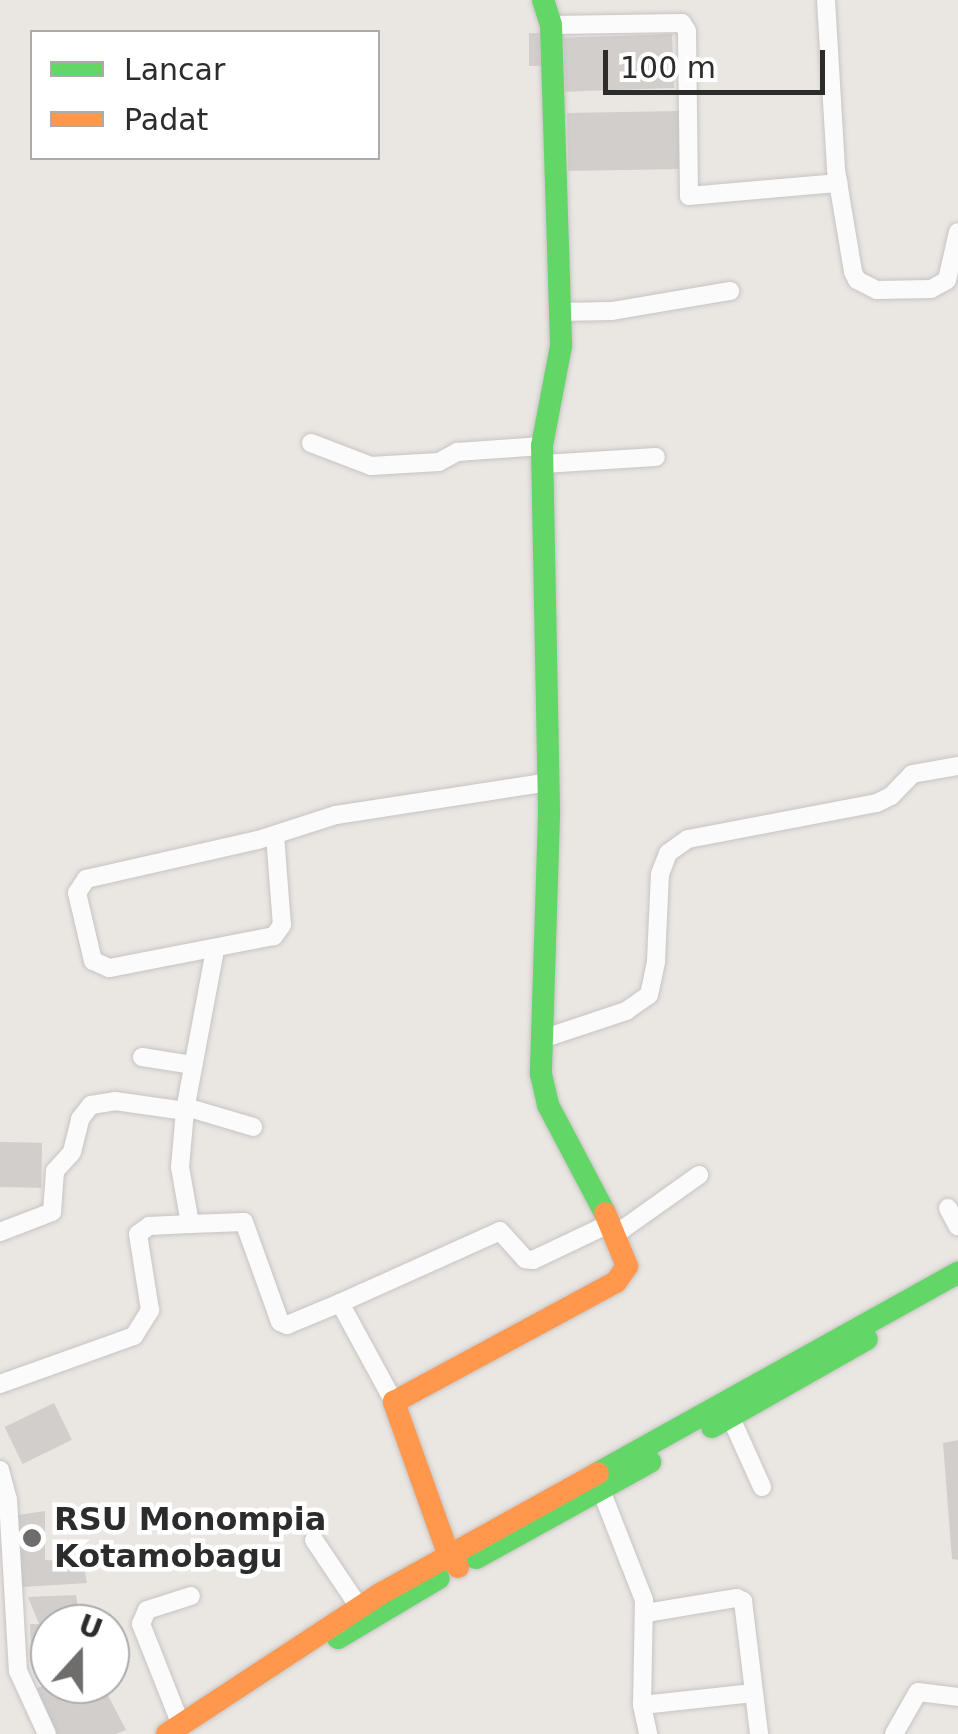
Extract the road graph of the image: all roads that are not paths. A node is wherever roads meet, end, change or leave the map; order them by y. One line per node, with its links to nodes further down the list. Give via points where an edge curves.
1 (543, 0): 3 (street)
2 (826, 0): 4 (street)
3 (552, 25): 4 (street, via 682,24 689,196); 7 (street)
4 (838, 183): 5 (street, via 852,272 865,286 899,293 942,285)
5 (958, 232)
6 (730, 291): 7 (street, via 612,311)
7 (558, 312): 9 (street, via 560,367)
8 (311, 443): 9 (street, via 371,466 439,462 457,452)
9 (542, 455): 10 (street); 12 (street)
10 (656, 457)
11 (958, 766): 15 (street, via 912,774 877,803 700,834 679,845 660,874 649,996 626,1011)
12 (548, 782): 13 (street, via 352,812); 15 (street)
13 (274, 835): 14 (street, via 279,932); 14 (street, via 80,884 98,966)
14 (215, 950): 17 (street)
15 (542, 1039): 23 (street, via 548,1105)
16 (142, 1057): 17 (street)
17 (193, 1064): 18 (street)
18 (185, 1109): 19 (street); 22 (street, via 180,1182); 25 (street, via 92,1105 56,1172 52,1212)
19 (253, 1127)
20 (698, 1175): 23 (street)
21 (948, 1208): 24 (street)
22 (190, 1224): 28 (street, via 244,1222 287,1326); 29 (street, via 149,1226 138,1234 150,1310 134,1336)
23 (613, 1228): 28 (street, via 533,1260 500,1231); 30 (street, via 627,1266 616,1282)
24 (958, 1228)
25 (0, 1232)
26 (958, 1273): 33 (street, via 807,1353)
27 (958, 1290): 31 (street)
28 (340, 1303): 30 (street)
29 (0, 1384)
30 (394, 1402): 37 (street)
31 (730, 1416): 33 (street); 34 (street)
32 (0, 1470): 35 (street)
33 (598, 1483): 37 (street); 41 (street)
34 (762, 1487)
35 (4, 1500): 38 (street)
36 (314, 1540): 40 (street)
37 (454, 1561): 40 (street); 45 (street)
38 (6, 1580): 46 (street, via 18,1671)
39 (191, 1596): 45 (street, via 147,1610 141,1624)
40 (359, 1607): 45 (street)
41 (646, 1613): 42 (street, via 743,1601); 44 (street)
42 (752, 1693): 44 (street); 48 (street)
43 (958, 1697): 49 (street, via 918,1692)
44 (642, 1705): 47 (street)
45 (187, 1730)
46 (47, 1734)
47 (648, 1734)
48 (758, 1734)
49 (894, 1734)

